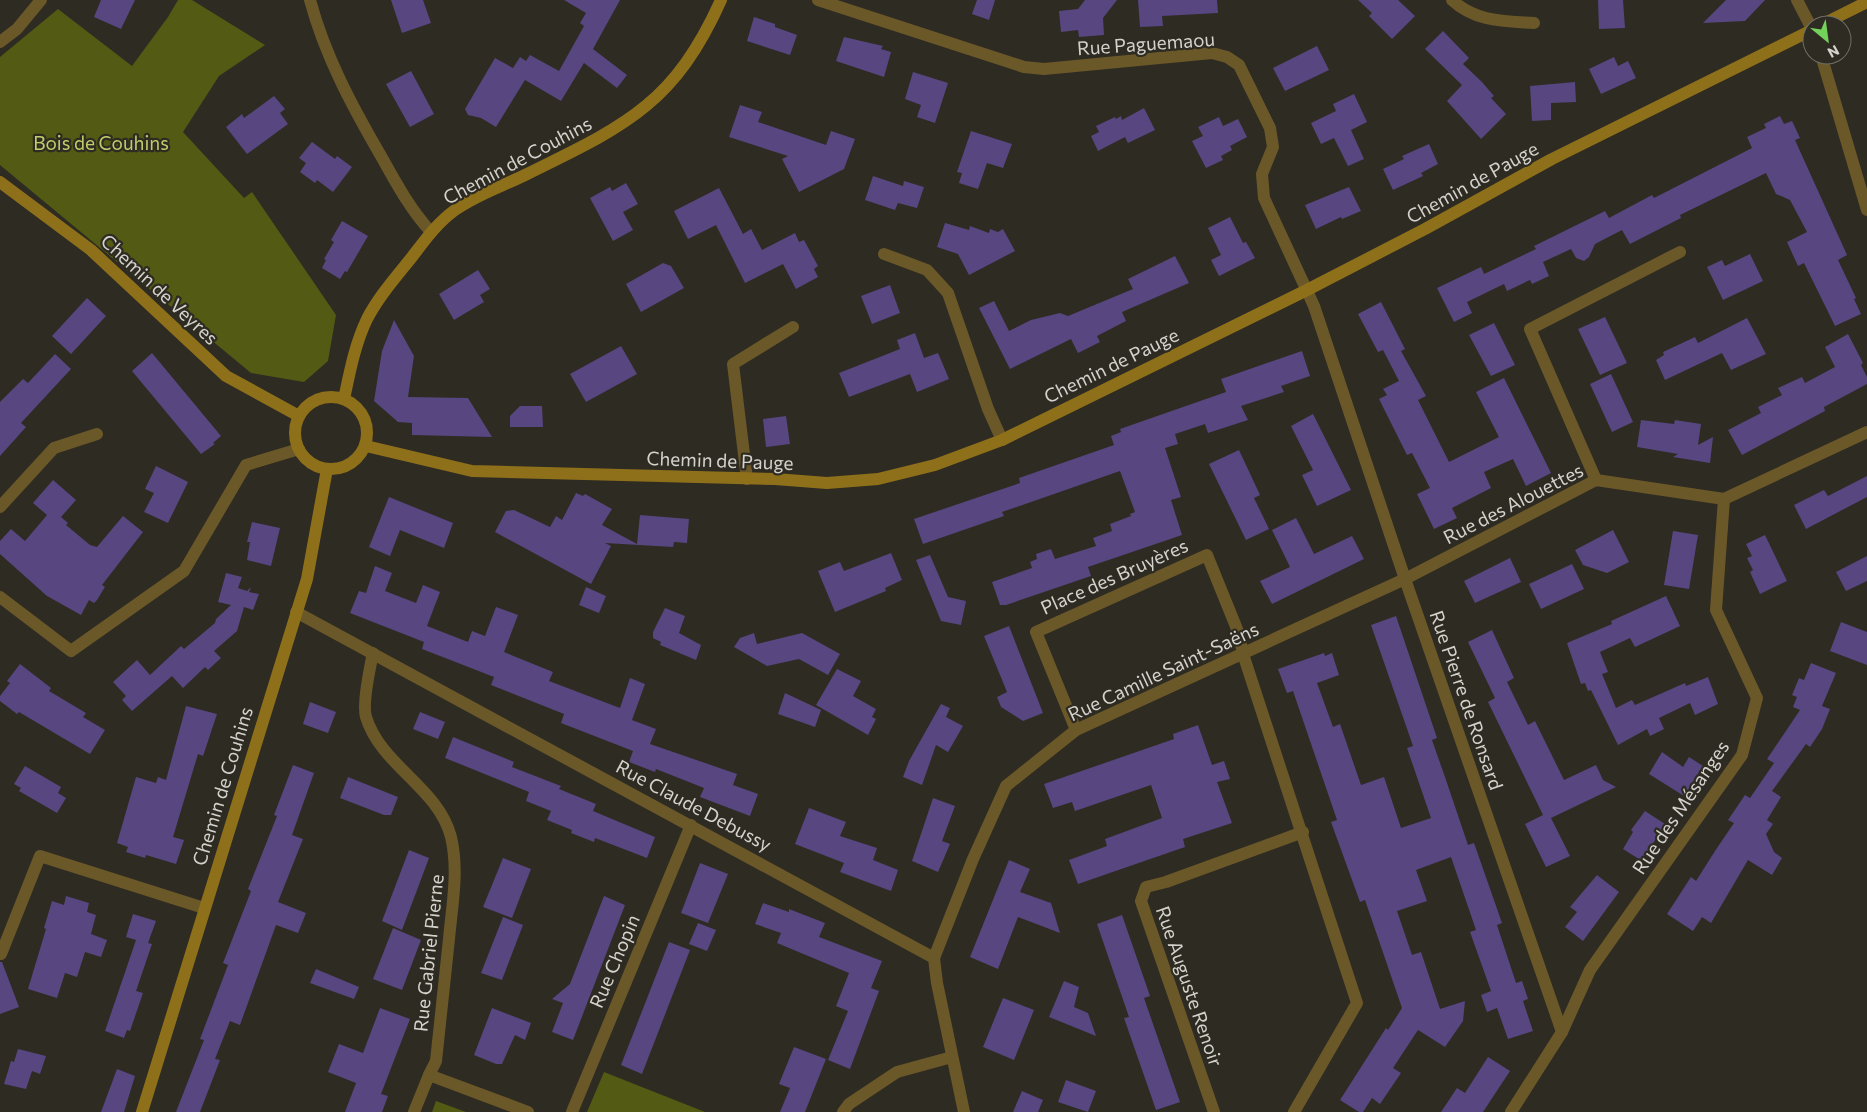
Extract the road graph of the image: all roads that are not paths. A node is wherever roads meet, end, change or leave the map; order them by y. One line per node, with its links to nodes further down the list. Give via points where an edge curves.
1 (40, 0): 12 (street, via 18,29)
2 (310, 0): 16 (street, via 316,25 350,103 412,210)
3 (721, 0): 16 (street, Chemin de Couhins, via 691,58 649,105 608,133 468,202)
4 (818, 0): 19 (street, Rue Paguemaou, via 1012,65 1033,69 1212,54 1220,54 1233,61 1244,73 1272,134 1273,147 1262,174 1264,198)
5 (1452, 0): 10 (street, via 1484,20)
6 (1797, 0): 8 (street)
7 (1867, 2): 9 (street)
8 (1805, 15)
9 (1841, 15)
10 (1534, 22)
11 (1802, 34): 19 (street, Chemin de Pauge, via 1552,159)
12 (0, 42)
13 (1824, 65): 15 (street)
14 (0, 182): 22 (street, Chemin de Veyres, via 92,250 226,376)
15 (1867, 210)
16 (431, 232): 21 (street, Chemin de Couhins, via 368,319 357,344)
17 (1680, 252): 30 (street, via 1530,329)
18 (884, 254): 25 (street, via 927,270 948,292 988,409)
19 (1307, 290): 25 (street, Chemin de Pauge); 33 (street, Rue Pierre de Ronsard)
20 (793, 327): 29 (street, via 733,364)
21 (344, 399): 22 (street, via 325,397 316,400); 26 (street, via 356,406 365,419 368,428)
22 (299, 416): 27 (street, via 295,432)
23 (1867, 432): 31 (street)
24 (97, 434): 32 (street, via 54,448)
25 (1002, 440): 29 (street, Chemin de Pauge, via 935,465 878,478 827,483)
26 (366, 446): 28 (street, via 350,464 339,469); 29 (street, Chemin de Pauge, via 472,471)
27 (299, 450): 28 (street, via 306,459); 34 (street, via 246,465 184,571 71,651)
28 (326, 469): 35 (street, Chemin de Couhins, via 307,579)
29 (746, 479)
30 (1596, 480): 31 (street, Rue des Alouettes); 33 (street, Rue des Alouettes)
31 (1724, 499): 44 (street, Rue des Mésanges, via 1716,610 1757,698 1742,755 1590,970)
32 (0, 507)
33 (1405, 579): 37 (street, Rue Camille Saint-Saëns); 44 (street, Rue Pierre de Ronsard)
34 (0, 597)
35 (296, 612): 36 (street, Rue Claude Debussy); 41 (street, Chemin de Couhins)
36 (373, 653): 39 (street, Rue Claude Debussy); 46 (street, Rue Gabriel Pierne, via 368,674 366,716 379,741 434,800 451,836 456,871 436,1061)
37 (1243, 654): 38 (street, Rue Camille Saint-Saëns); 38 (street, Place des Bruyères, via 1239,634 1207,555 1036,632); 40 (street)
38 (1076, 730): 43 (street, Rue Camille Saint-Saëns, via 1006,786)
39 (691, 825): 43 (street, Rue Claude Debussy); 50 (street, Rue Chopin)
40 (1303, 832): 53 (street, Rue Auguste Renoir, via 1146,887 1141,901); 54 (street, via 1357,1004)
41 (204, 908): 42 (street, via 40,856); 47 (street, Chemin de Couhins)
42 (1, 954)
43 (934, 958): 45 (street)
44 (1562, 1032): 55 (street)
45 (952, 1056): 51 (street, via 897,1072 849,1104); 52 (street)
46 (429, 1075): 48 (street, Rue Gabriel Pierne); 49 (street)
47 (142, 1112)
48 (414, 1112)
49 (528, 1112)
50 (572, 1112)
51 (843, 1112)
52 (964, 1112)
53 (1214, 1112)
54 (1294, 1112)
55 (1511, 1112)

